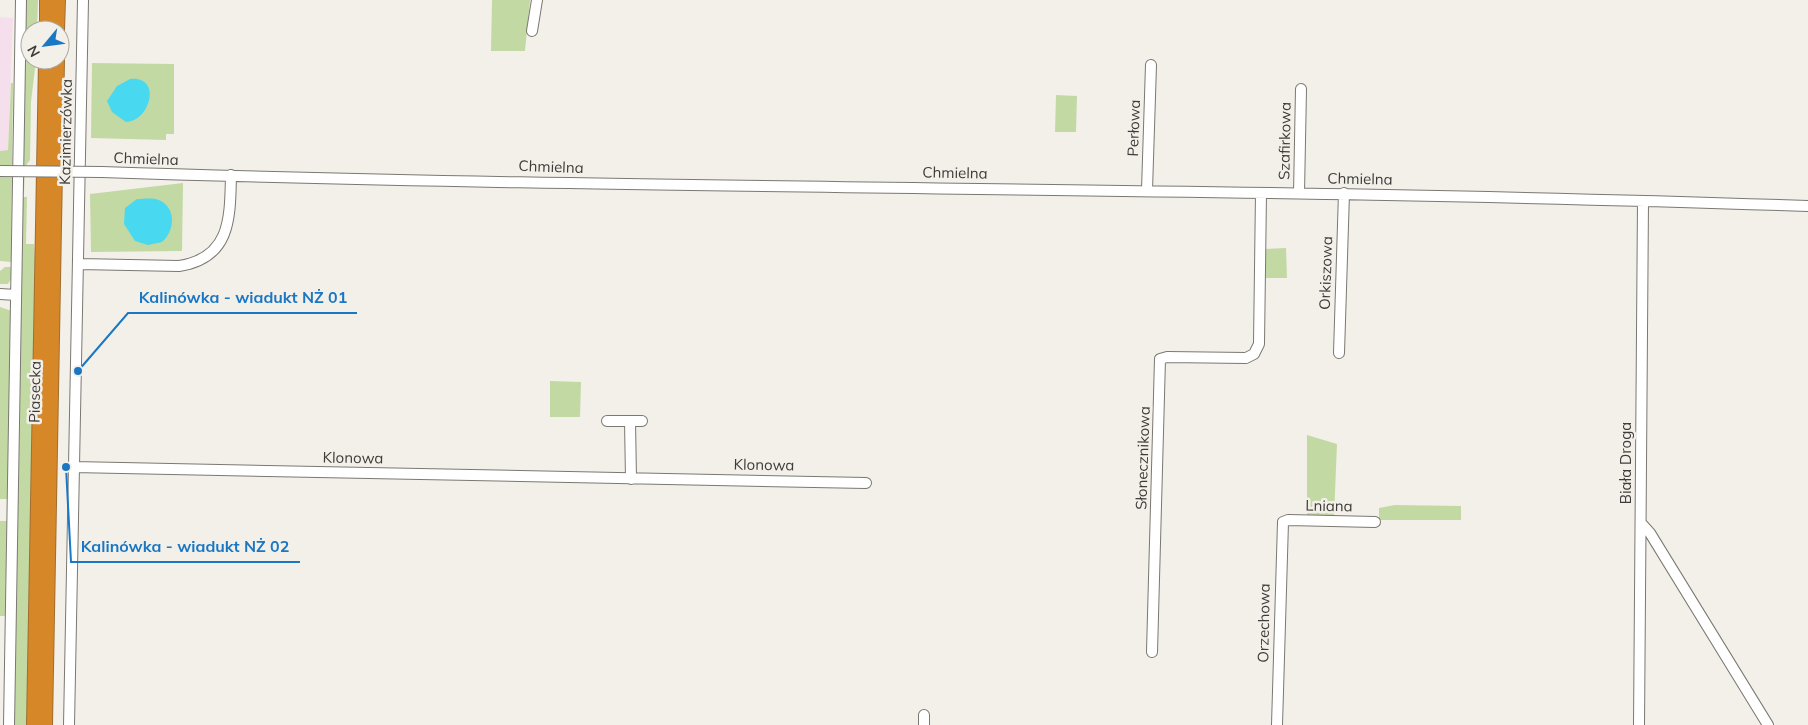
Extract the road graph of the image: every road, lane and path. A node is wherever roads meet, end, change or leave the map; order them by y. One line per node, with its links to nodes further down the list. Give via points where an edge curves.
1 (22, 0): 23 (street)
2 (47, 0): 6 (highway)
3 (58, 0): 7 (highway)
4 (83, 0): 21 (street, Kazimierzówka)
5 (537, 0): 8 (street)
6 (47, 20)
7 (58, 20)
8 (532, 31)
9 (1151, 65): 15 (street, Perłowa)
10 (46, 70): 36 (highway, Piasecka)
11 (57, 70): 37 (highway, Piasecka)
12 (1301, 89): 17 (street, Szafirkowa)
13 (0, 171): 14 (street, Chmielna, bridge)
14 (231, 175): 15 (street, Chmielna, via 738,186); 21 (street, via 228,224 219,245 207,257 179,266)
15 (1147, 190): 16 (street, Chmielna)
16 (1261, 193): 17 (street, Chmielna); 34 (street, Słonecznikowa, via 1259,344 1254,354 1246,358 1160,359)
17 (1299, 193): 18 (street, Chmielna)
18 (1344, 193): 19 (street, Chmielna); 24 (street, Orkiszowa)
19 (1643, 201): 20 (street, Chmielna); 33 (street, Biała Droga)
20 (1808, 206)
21 (79, 264): 28 (street, Kazimierzówka)
22 (0, 294): 23 (street)
23 (16, 295): 35 (street)
24 (1339, 353)
25 (607, 421): 26 (street)
26 (630, 421): 27 (street); 29 (street)
27 (642, 421)
28 (74, 467): 29 (street, Klonowa); 38 (street, Kazimierzówka)
29 (631, 479): 30 (street, Klonowa)
30 (866, 483)
31 (1283, 522): 32 (street, Lniana); 39 (street, Orzechowa)
32 (1375, 522)
33 (1641, 523): 40 (street, Biała Droga); 41 (street)
34 (1152, 652)
35 (9, 725)
36 (34, 725)
37 (45, 725)
38 (69, 725)
39 (1277, 725)
40 (1640, 725)
41 (1768, 725)

